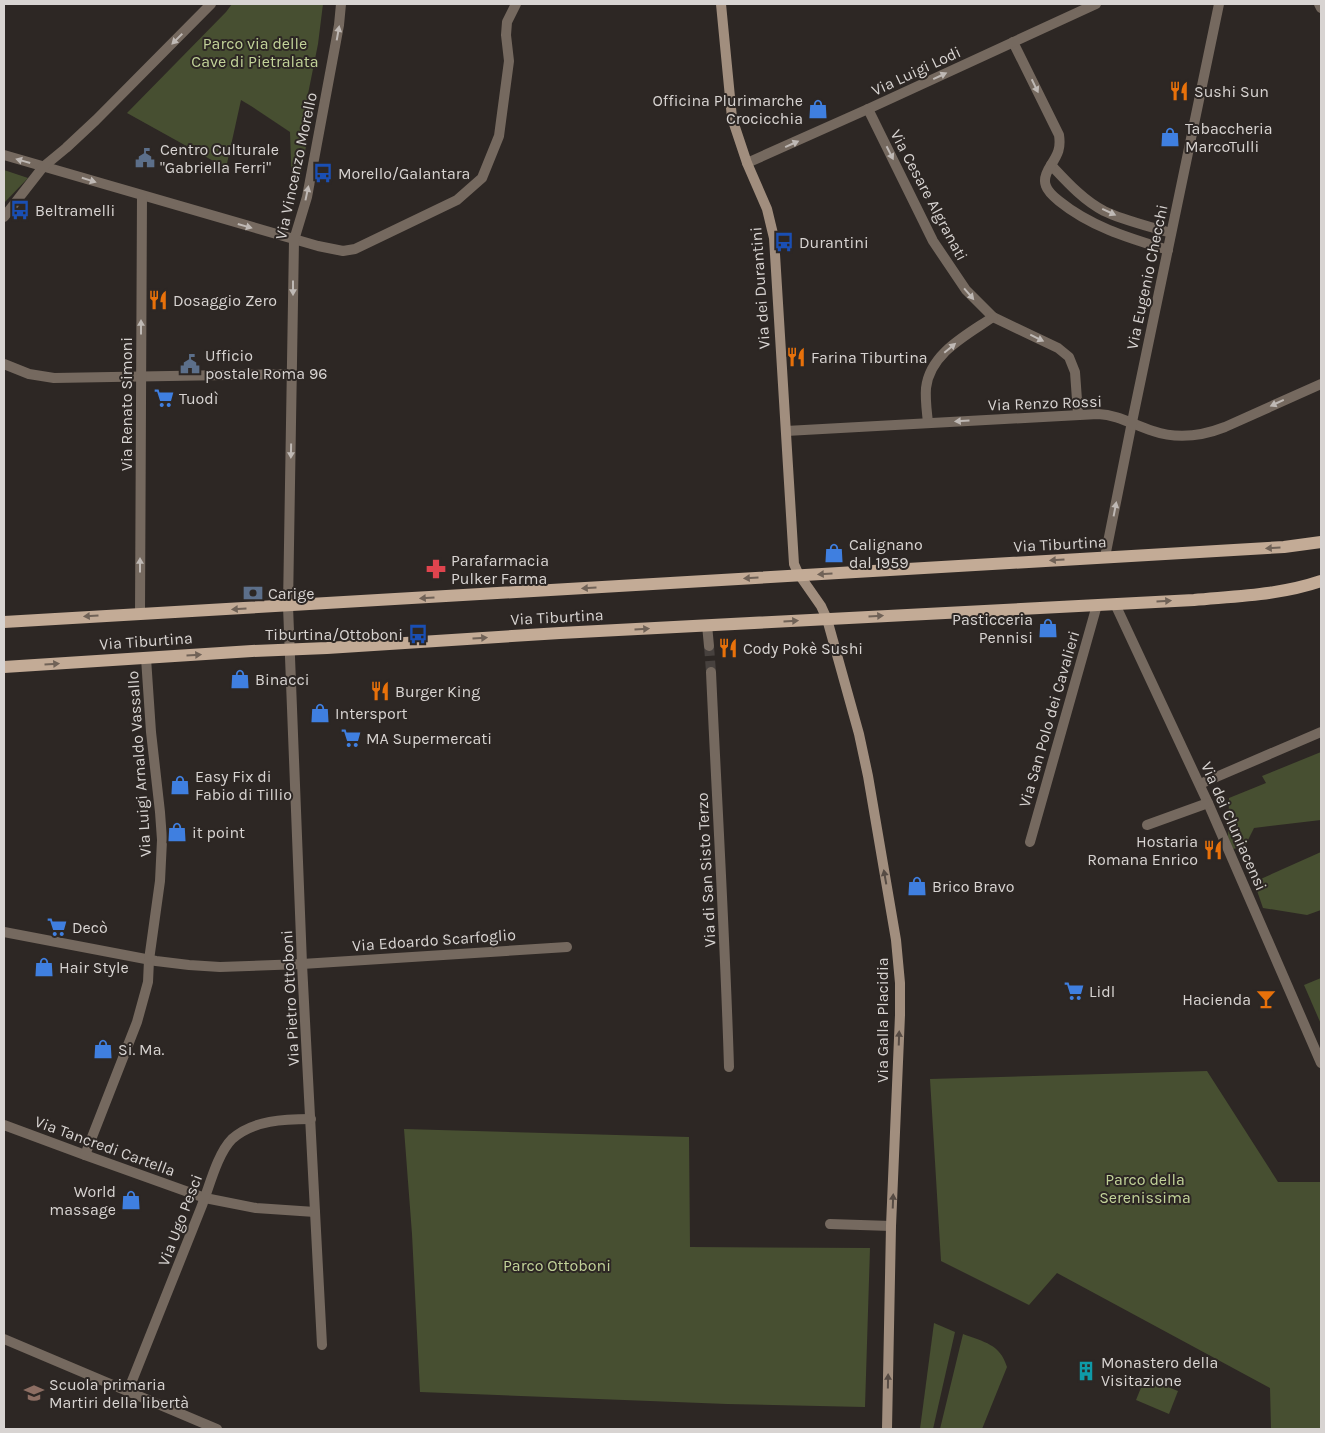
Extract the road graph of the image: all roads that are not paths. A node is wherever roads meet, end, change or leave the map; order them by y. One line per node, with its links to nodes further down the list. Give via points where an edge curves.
1 (211, 4): 14 (street, one-way to 14, via 96,120)
2 (341, 4): 18 (street, Via Vincenzo Morello, one-way to 2, via 306,197)
3 (516, 4): 18 (street, via 507,22 509,61 499,136 482,178 457,200 355,249 335,250)
4 (721, 4): 12 (main road, Via dei Durantini, via 732,118)
5 (1096, 4): 9 (street, Via Luigi Lodi)
6 (1219, 4): 17 (street, Via Eugenio Checchi)
7 (1319, 4): 8 (street)
8 (1321, 8)
9 (1013, 42): 10 (street, Via Luigi Lodi, one-way to 9); 13 (street, one-way to 13, via 1058,135 1060,149)
10 (868, 109): 12 (street, Via Luigi Lodi, one-way to 10); 20 (street, Via Cesare Algranati, one-way to 20, via 938,249 966,290)
11 (4, 155): 14 (street, one-way to 11)
12 (747, 163): 28 (main road, Via dei Durantini, via 767,209 774,238)
13 (1051, 165): 17 (street, one-way to 17, via 1098,207); 19 (street, via 1045,175 1046,187 1066,206 1106,230)
14 (42, 167): 15 (street, one-way to 15); 16 (street)
15 (142, 196): 18 (street, one-way to 18); 23 (street, Via Renato Simoni, one-way to 15)
16 (4, 217)
17 (1172, 233): 19 (street, Via Eugenio Checchi)
18 (294, 240): 22 (street, Via Vincenzo Morello, one-way to 22)
19 (1168, 250): 26 (street, Via Eugenio Checchi)
20 (994, 317): 25 (street, Via Cesare Algranati, one-way to 25, via 1058,348 1069,357 1075,372); 27 (street, one-way to 20, via 926,390 932,369 952,346)
21 (4, 364): 23 (street, via 42,377)
22 (293, 374): 23 (street); 35 (street, Via Vincenzo Morello, one-way to 35)
23 (141, 376): 36 (street, Via Renato Simoni, one-way to 23)
24 (1321, 384): 26 (street, Via Renzo Rossi, one-way to 26, via 1207,433 1166,434)
25 (1078, 414): 26 (street, Via Renzo Rossi, via 1114,415); 27 (street, Via Renzo Rossi, one-way to 27)
26 (1132, 422): 30 (street, Via Eugenio Checchi, one-way to 26)
27 (928, 424): 28 (street, Via Renzo Rossi)
28 (786, 431): 31 (main road, Via dei Durantini, via 792,553)
29 (1321, 542): 30 (main road, Via Tiburtina, one-way to 30, via 1284,548)
30 (1106, 557): 31 (main road, Via Tiburtina, one-way to 31)
31 (800, 575): 35 (main road, Via Tiburtina, one-way to 35); 37 (main road)
32 (1321, 581): 33 (main road, Via Tiburtina, one-way to 32, via 1263,594)
33 (1115, 604): 34 (main road, Via Tiburtina); 46 (street, Via dei Cluniacensi)
34 (1097, 605): 37 (main road, Via Tiburtina, one-way to 34); 49 (street, Via San Polo dei Cavalieri)
35 (288, 606): 36 (main road, Via Tiburtina, one-way to 36); 41 (street)
36 (140, 613): 38 (main road, Via Tiburtina, one-way to 38)
37 (828, 619): 39 (main road, Via Tiburtina, one-way to 37); 62 (main road, Via Galla Placidia, one-way to 37, via 900,1015 898,954 868,776)
38 (4, 622)
39 (707, 625): 40 (street); 41 (main road, Via Tiburtina, one-way to 39)
40 (709, 646)
41 (290, 650): 42 (main road, Via Tiburtina, one-way to 41); 53 (street, Via Pietro Ottoboni)
42 (146, 658): 43 (main road, Via Tiburtina, one-way to 42); 52 (street, Via Luigi Arnaldo Vassallo, via 162,840 158,902)
43 (4, 667)
44 (711, 672): 55 (street, Via di San Sisto Terzo)
45 (1321, 732): 46 (street)
46 (1200, 784): 47 (street, Via dei Cluniacensi)
47 (1208, 803): 48 (street); 54 (street, Via dei Cluniacensi)
48 (1147, 825)
49 (1030, 842)
50 (4, 932): 52 (street, Via Edoardo Scarfoglio)
51 (567, 947): 53 (street, Via Edoardo Scarfoglio)
52 (149, 960): 53 (street, Via Edoardo Scarfoglio, via 220,967); 58 (street, Via Luigi Arnaldo Vassallo, via 148,982 141,1009)
53 (302, 964): 56 (street, Via Pietro Ottoboni)
54 (1321, 1063)
55 (729, 1067)
56 (311, 1119): 59 (street, Via Ugo Pesci, via 264,1123 236,1136 223,1151); 60 (street, Via Pietro Ottoboni)
57 (4, 1125): 58 (street, Via Tancredi Cartella)
58 (85, 1155): 59 (street, Via Tancredi Cartella)
59 (205, 1198): 60 (street, Via Tancredi Cartella, via 256,1208); 65 (street, Via Ugo Pesci)
60 (315, 1212): 64 (street, Via Pietro Ottoboni)
61 (830, 1224): 62 (street)
62 (891, 1226): 67 (main road, Via Galla Placidia, one-way to 62)
63 (4, 1339): 65 (street)
64 (322, 1345)
65 (128, 1391): 66 (street)
66 (217, 1429)
67 (887, 1429)

